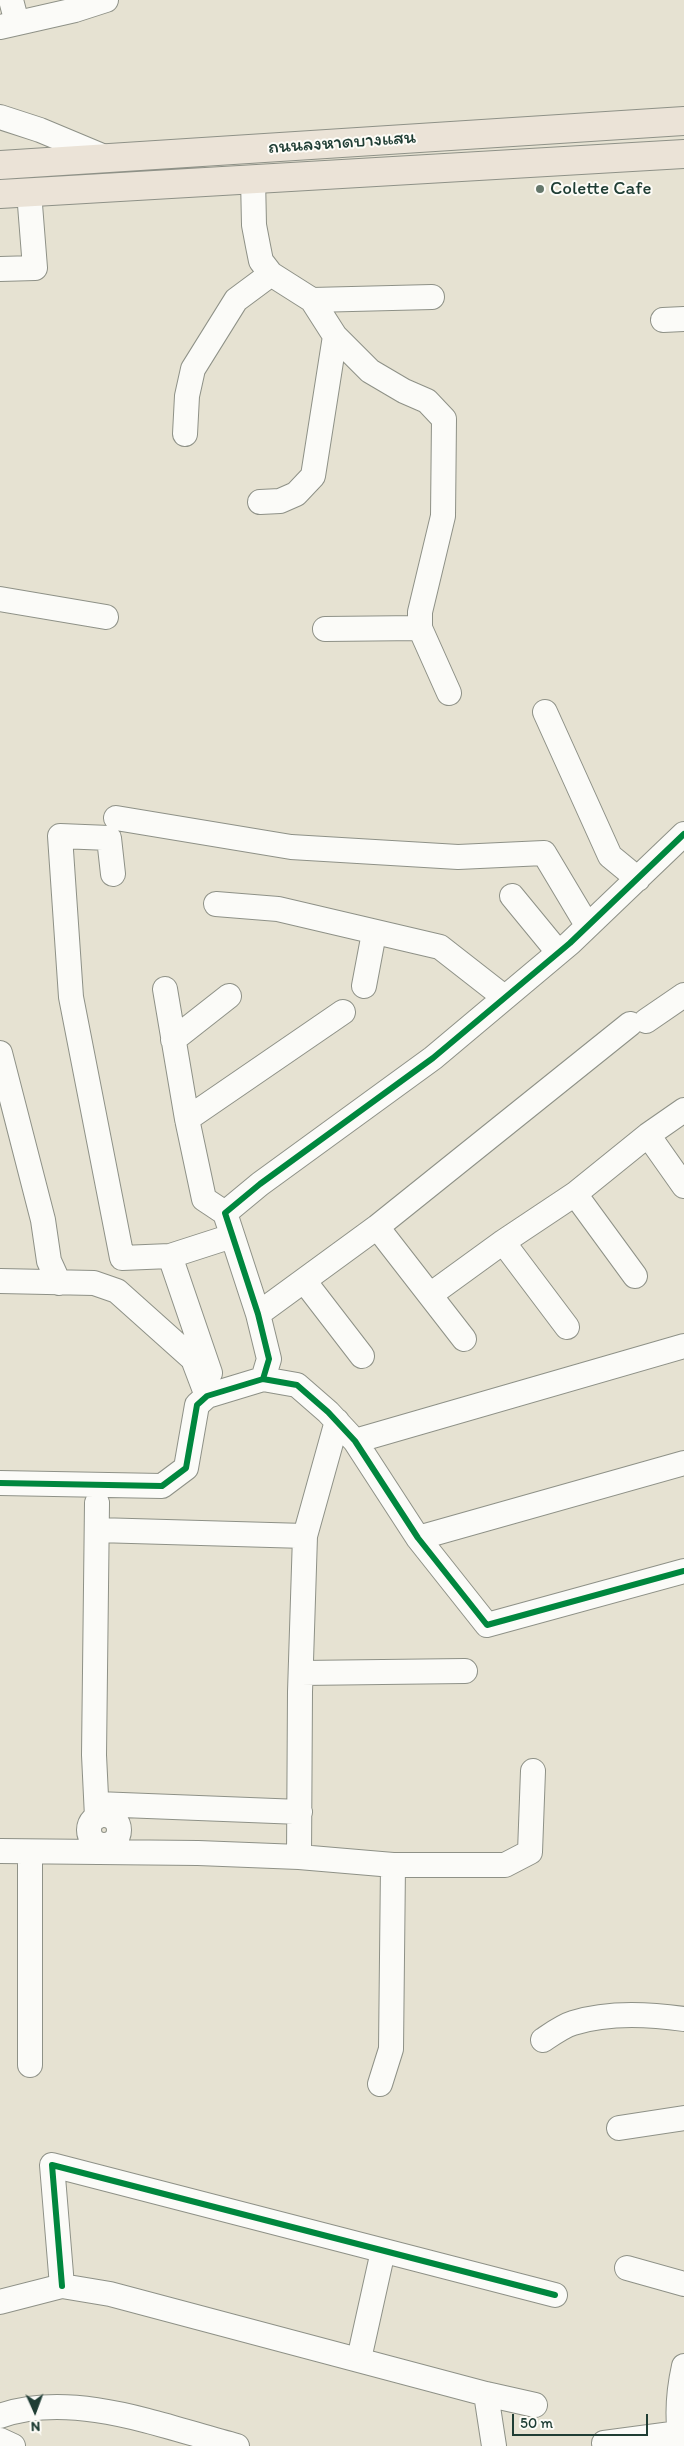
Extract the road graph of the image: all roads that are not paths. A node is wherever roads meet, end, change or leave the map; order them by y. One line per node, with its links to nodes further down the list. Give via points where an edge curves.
1 (11, 0): 3 (street)
2 (106, 0): 3 (street)
3 (8, 25)
4 (0, 117): 7 (street)
5 (684, 120): 7 (main road, ถนนลงหาดบางแสน)
6 (684, 154): 9 (main road, ถนนลงหาดบางแสน)
7 (107, 158): 8 (main road, ถนนลงหาดบางแสน)
8 (0, 165)
9 (253, 178): 10 (main road, ถนนลงหาดบางแสน); 13 (street, via 254,225 262,261)
10 (29, 192): 11 (main road, ถนนลงหาดบางแสน); 12 (street, via 35,268)
11 (0, 194)
12 (0, 269)
13 (271, 274): 15 (street); 17 (street, via 236,300 193,369 187,396)
14 (432, 298): 15 (street)
15 (312, 300): 16 (street)
16 (335, 336): 18 (street, via 314,476 296,494 280,501); 21 (street, via 370,371 427,400 444,419 443,516 420,612)
17 (185, 434)
18 (260, 502)
19 (0, 599): 20 (street)
20 (106, 617)
21 (420, 628): 22 (street); 23 (street)
22 (325, 629)
23 (449, 693)
24 (546, 712): 28 (street, via 610,856)
25 (116, 818): 31 (street, via 291,847 458,857 544,853)
26 (684, 834): 28 (street)
27 (113, 874): 51 (street, via 108,838 60,836 71,997 122,1258)
28 (638, 879): 31 (street)
29 (512, 896): 33 (street)
30 (216, 904): 32 (street, via 278,909)
31 (587, 925): 33 (street)
32 (374, 933): 34 (street); 38 (street, via 440,947)
33 (558, 952): 38 (street)
34 (364, 986)
35 (165, 989): 40 (street)
36 (684, 995): 48 (street, via 638,1023)
37 (229, 996): 40 (street)
38 (504, 996): 47 (street, via 433,1058)
39 (343, 1012): 43 (street)
40 (173, 1040): 43 (street)
41 (0, 1052): 55 (street, via 43,1220 49,1262)
42 (684, 1110): 44 (street)
43 (187, 1119): 47 (street, via 204,1200)
44 (648, 1135): 45 (street); 46 (street)
45 (684, 1186)
46 (575, 1194): 50 (street); 52 (street)
47 (225, 1213): 49 (street)
48 (377, 1227): 54 (street); 56 (street)
49 (232, 1236): 51 (street); 57 (street)
50 (503, 1242): 56 (street); 58 (street)
51 (170, 1256): 63 (street)
52 (635, 1276)
53 (0, 1281): 55 (street)
54 (304, 1282): 57 (street); 61 (street)
55 (59, 1283): 63 (street, via 99,1284 128,1299 193,1359)
56 (430, 1295): 59 (street)
57 (258, 1314): 62 (street, via 269,1358)
58 (567, 1327)
59 (464, 1339)
60 (684, 1346): 65 (street)
61 (362, 1356)
62 (263, 1379): 63 (street); 64 (street, via 298,1385)
63 (212, 1395): 67 (street, via 197,1405 186,1468 162,1486)
64 (337, 1421): 65 (street); 70 (street)
65 (355, 1441): 71 (street)
66 (684, 1463): 71 (street)
67 (0, 1483)
68 (97, 1503): 69 (street)
69 (97, 1530): 70 (street); 77 (street)
70 (304, 1536): 74 (street)
71 (418, 1538): 72 (street, via 487,1625)
72 (684, 1571)
73 (464, 1671): 74 (street)
74 (301, 1673): 76 (street)
75 (533, 1771): 82 (street, via 530,1852 505,1865)
76 (300, 1812): 77 (street); 81 (street)
77 (91, 1828): 78 (street); 78 (street, via 107,1815 116,1820); 80 (street)
78 (122, 1844): 81 (street)
79 (0, 1851): 80 (street)
80 (30, 1852): 85 (street)
81 (299, 1857): 82 (street)
82 (393, 1865): 86 (street, via 391,2049)
83 (684, 2019): 84 (street, via 601,2017 572,2023)
84 (543, 2040)
85 (30, 2065)
86 (380, 2084)
87 (684, 2118): 88 (street)
88 (619, 2128)
89 (383, 2251): 92 (street, via 52,2165); 93 (street); 95 (street)
90 (627, 2268): 91 (street)
91 (684, 2284)
92 (62, 2286): 94 (street); 95 (street, via 110,2294)
93 (555, 2295)
94 (0, 2302)
95 (359, 2359): 97 (street)
96 (684, 2366): 101 (street, via 678,2395)
97 (486, 2394): 98 (street); 105 (street)
98 (535, 2405)
99 (0, 2416): 104 (street, via 39,2407 100,2410)
100 (0, 2440): 103 (street)
101 (680, 2440): 102 (street)
102 (604, 2443)
103 (13, 2446)
104 (237, 2446)
105 (494, 2446)

